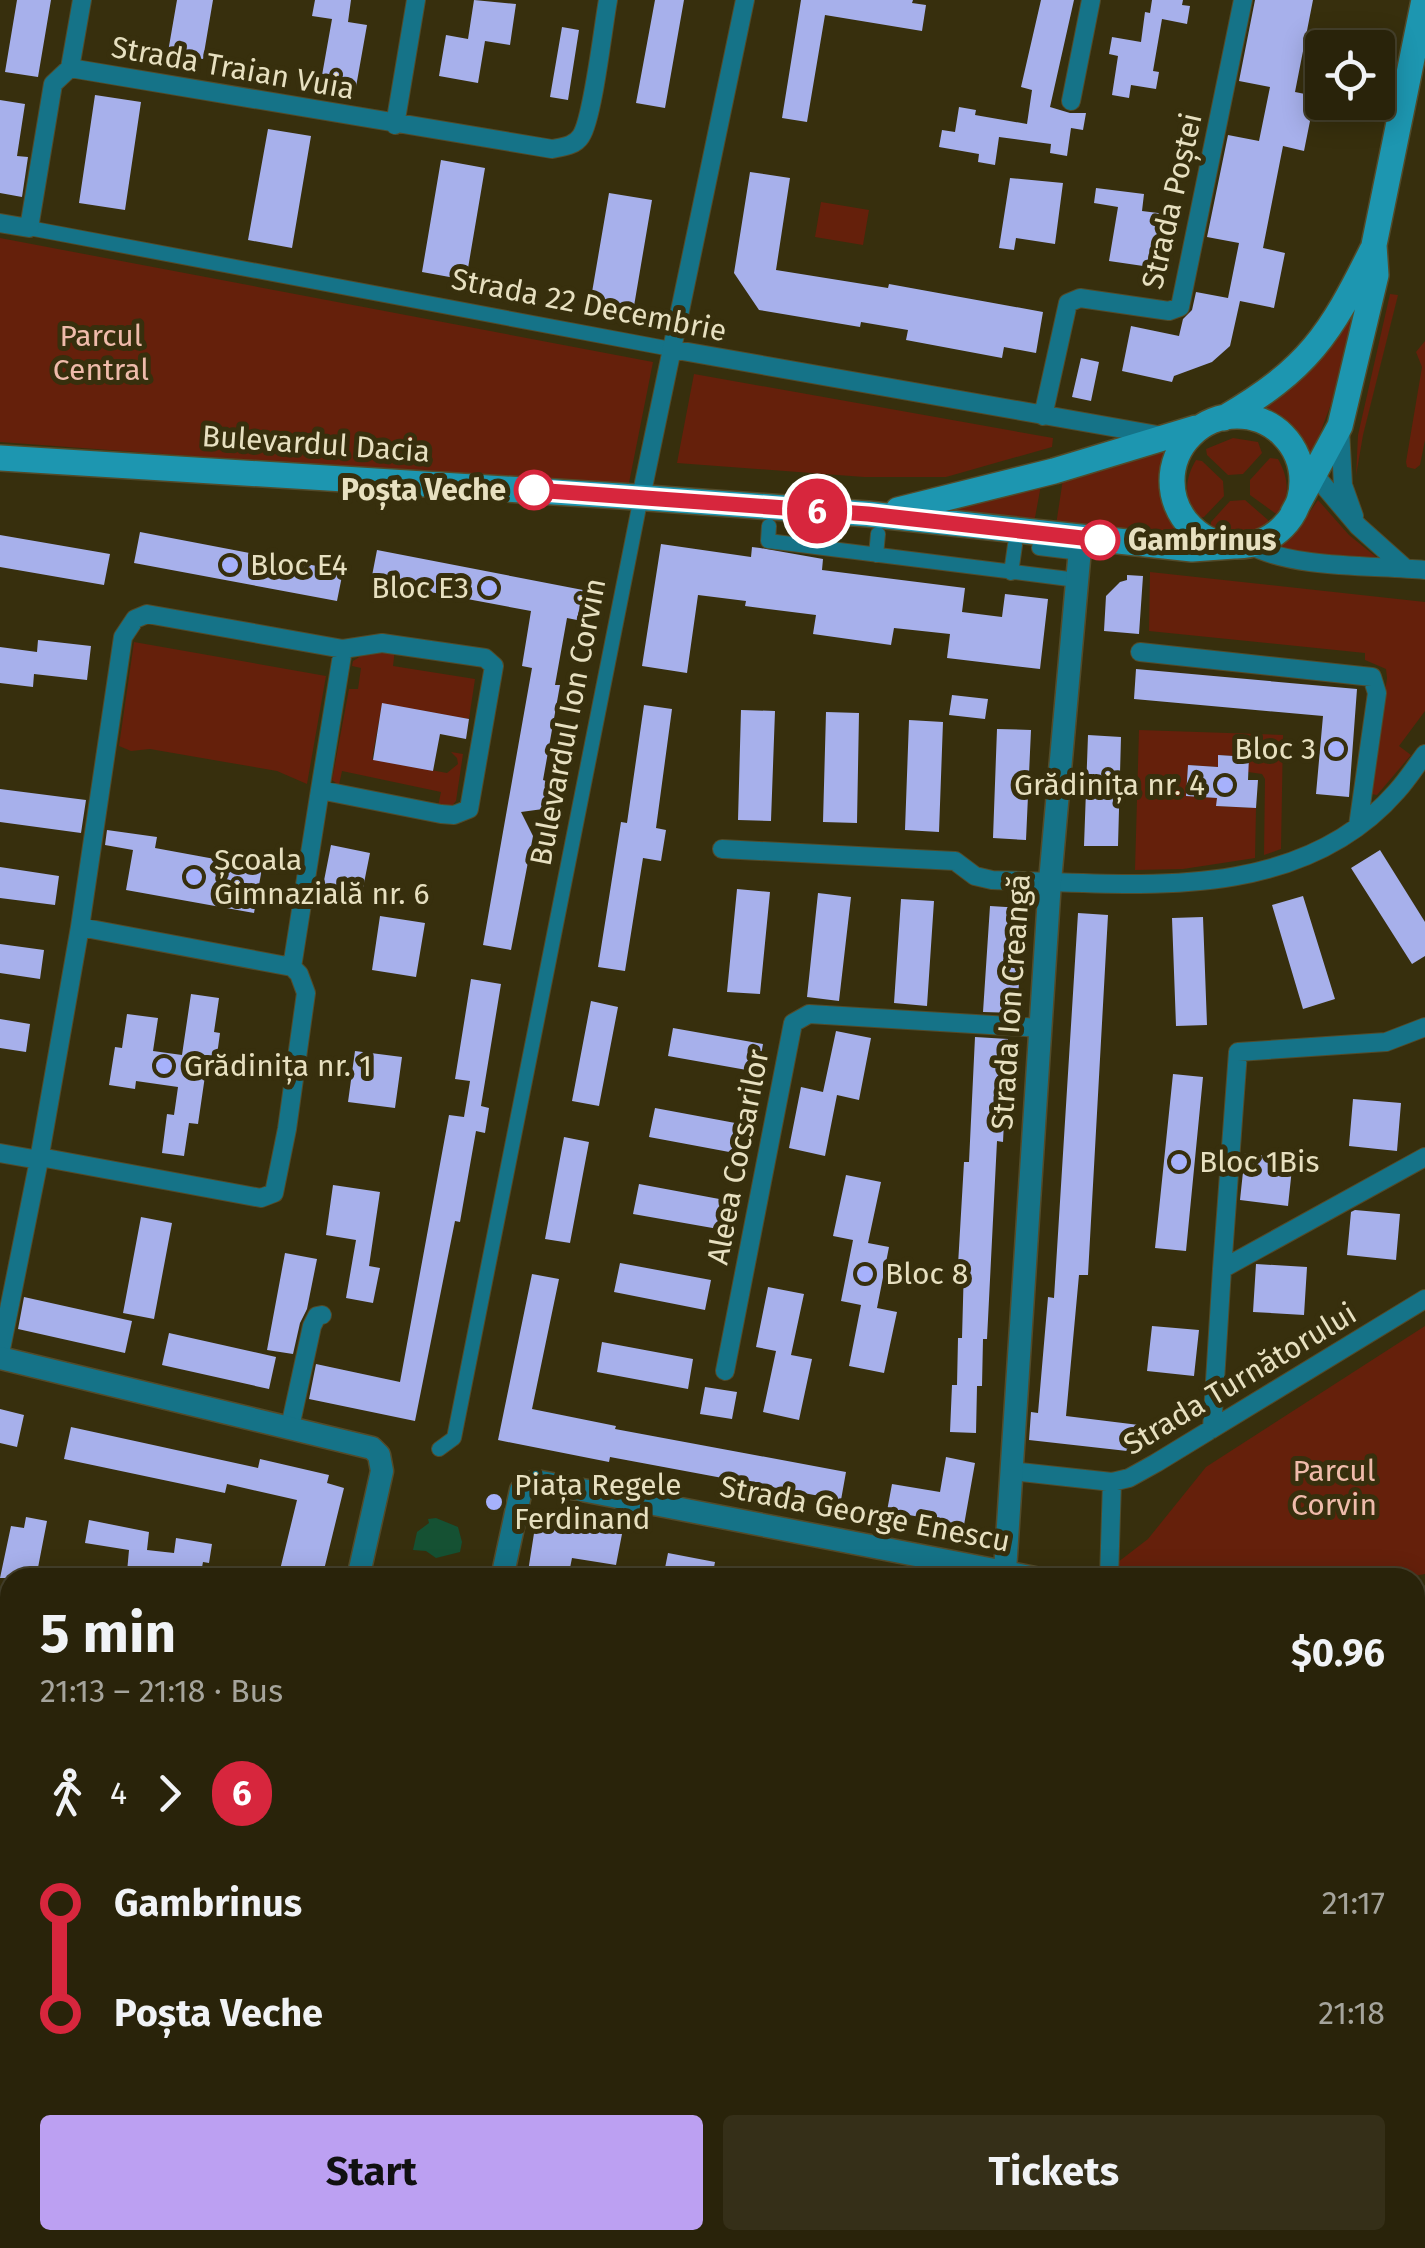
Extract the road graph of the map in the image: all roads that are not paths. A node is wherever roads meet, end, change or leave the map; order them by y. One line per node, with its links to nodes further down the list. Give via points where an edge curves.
1 (82, 0): 8 (street, Strada Traian Vuia)
2 (416, 0): 10 (street)
3 (608, 0): 10 (street, Strada Traian Vuia, via 588,117 572,144 534,149)
4 (744, 0): 14 (street, Bulevardul Ion Corvin)
5 (1091, 0): 9 (street)
6 (1243, 0): 15 (street, Strada Poștei, via 1180,306 1163,310 1080,298 1068,304)
7 (1424, 0): 13 (main road, Bulevardul Dacia)
8 (70, 68): 10 (street, Strada Traian Vuia); 12 (street, via 53,84)
9 (1071, 101)
10 (395, 124)
11 (0, 223): 12 (street, Strada 22 Decembrie)
12 (29, 228): 14 (street, Strada 22 Decembrie)
13 (1374, 245): 16 (main road, Bulevardul Dacia, via 1338,316 1305,360 1265,394); 17 (main road, Bulevardul Dacia, via 1376,275)
14 (671, 350): 15 (street, Strada 22 Decembrie); 22 (street, Bulevardul Ion Corvin)
15 (1042, 416): 18 (street, Strada 22 Decembrie)
16 (1214, 422): 18 (main road, Bulevardul Dacia); 19 (main road, via 1263,422); 29 (main road, via 1178,453 1172,490 1198,534)
17 (1340, 426): 21 (main road, Bulevardul Dacia); 26 (street, via 1343,485)
18 (1170, 436): 24 (main road, Bulevardul Dacia)
19 (1292, 448): 21 (street); 23 (main road, via 1302,480)
20 (0, 458): 22 (main road, Bulevardul Dacia)
21 (1315, 476): 23 (main road, Bulevardul Dacia); 26 (street)
22 (641, 497): 24 (main road, Bulevardul Dacia); 57 (street, Bulevardul Ion Corvin, via 454,1438)
23 (1294, 513): 29 (main road, via 1275,534)
24 (873, 524): 28 (main road, Bulevardul Dacia); 31 (street)
25 (769, 526): 31 (street, via 768,541)
26 (1358, 526): 32 (street)
27 (1015, 545): 34 (street)
28 (1080, 545): 29 (main road, Bulevardul Dacia); 30 (street); 35 (street, Strada Ion Creangă)
29 (1242, 545): 32 (street, via 1297,559)
30 (1039, 548)
31 (876, 555): 34 (street)
32 (1405, 568): 33 (street)
33 (1425, 570)
34 (1011, 574): 35 (street)
35 (1077, 580): 42 (street, Strada Ion Creangă)
36 (343, 649): 39 (street); 39 (street, via 382,643 485,658 494,672 470,809 441,814); 43 (street, via 158,614 135,619 123,636)
37 (1140, 652): 40 (street, via 1372,677 1378,693)
38 (1425, 754): 40 (street, via 1396,793)
39 (320, 790): 44 (street)
40 (1358, 826): 42 (street, via 1298,860 1237,877)
41 (722, 849): 42 (street, via 956,861 980,878)
42 (1050, 881): 46 (street, Strada Ion Creangă)
43 (80, 927): 44 (street); 49 (street)
44 (292, 967): 49 (street, via 306,993 277,1184 268,1197)
45 (1425, 1027): 50 (street, via 1386,1042 1238,1054)
46 (1041, 1028): 54 (street, Aleea Cocsarilor, via 809,1014 793,1023); 58 (street, Strada Ion Creangă)
47 (0, 1152): 49 (street)
48 (1425, 1157): 50 (street)
49 (40, 1159): 53 (street)
50 (1222, 1268): 56 (street)
51 (1425, 1298): 56 (street, Strada Turnătorului)
52 (322, 1315): 55 (street, via 312,1326)
53 (0, 1356): 55 (street)
54 (725, 1371)
55 (290, 1427): 60 (street, via 379,1455 382,1471)
56 (1212, 1429): 59 (street, Strada Turnătorului)
57 (438, 1448)
58 (1012, 1471): 59 (street); 63 (street, Strada Ion Creangă)
59 (1112, 1482): 64 (street, Strada Turnătorului)
60 (360, 1568)
61 (504, 1568): 62 (street, Strada George Enescu, via 525,1485 545,1483)
62 (989, 1568)
63 (1005, 1568)
64 (1109, 1568)

